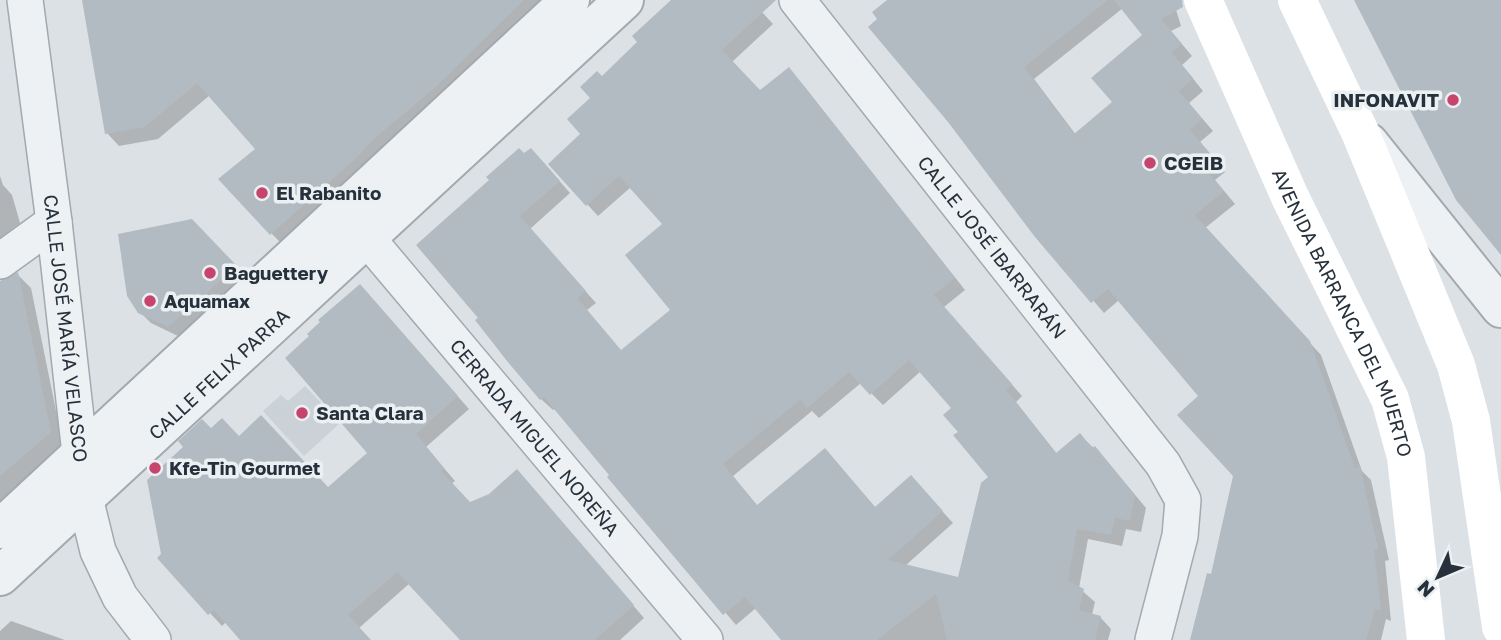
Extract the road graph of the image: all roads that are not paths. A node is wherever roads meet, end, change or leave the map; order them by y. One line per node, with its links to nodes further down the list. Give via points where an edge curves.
1 (25, 0): 8 (street, CALLE JOSÉ MARÍA VELASCO)
2 (570, 0): 12 (street, CALLE FELIX PARRA)
3 (624, 0): 9 (street, CALLE FELIX PARRA)
4 (797, 0): 19 (street, CALLE JOSÉ IBARRARÁN, via 1163,464 1183,500 1180,536)
5 (1203, 0): 20 (main road, AVENIDA BARRANCA DEL MUERTO, via 1290,197 1390,399 1406,457)
6 (1297, 0): 7 (main road)
7 (1360, 132): 11 (street); 16 (main road, via 1456,365 1471,421)
8 (54, 222): 10 (street); 12 (street, CALLE JOSÉ MARÍA VELASCO)
9 (366, 237): 13 (street, CALLE FELIX PARRA); 18 (street, CERRADA MIGUEL NOREÑA)
10 (0, 261)
11 (1501, 308)
12 (78, 455): 13 (street, CALLE JOSÉ MARÍA VELASCO); 14 (street, CALLE FELIX PARRA)
13 (85, 498): 15 (street, CALLE FELIX PARRA); 17 (street, CALLE JOSÉ MARÍA VELASCO, via 98,551 120,597)
14 (0, 529)
15 (0, 576)
16 (1501, 627)
17 (153, 640)
18 (705, 640)
19 (1153, 640)
20 (1426, 640)

